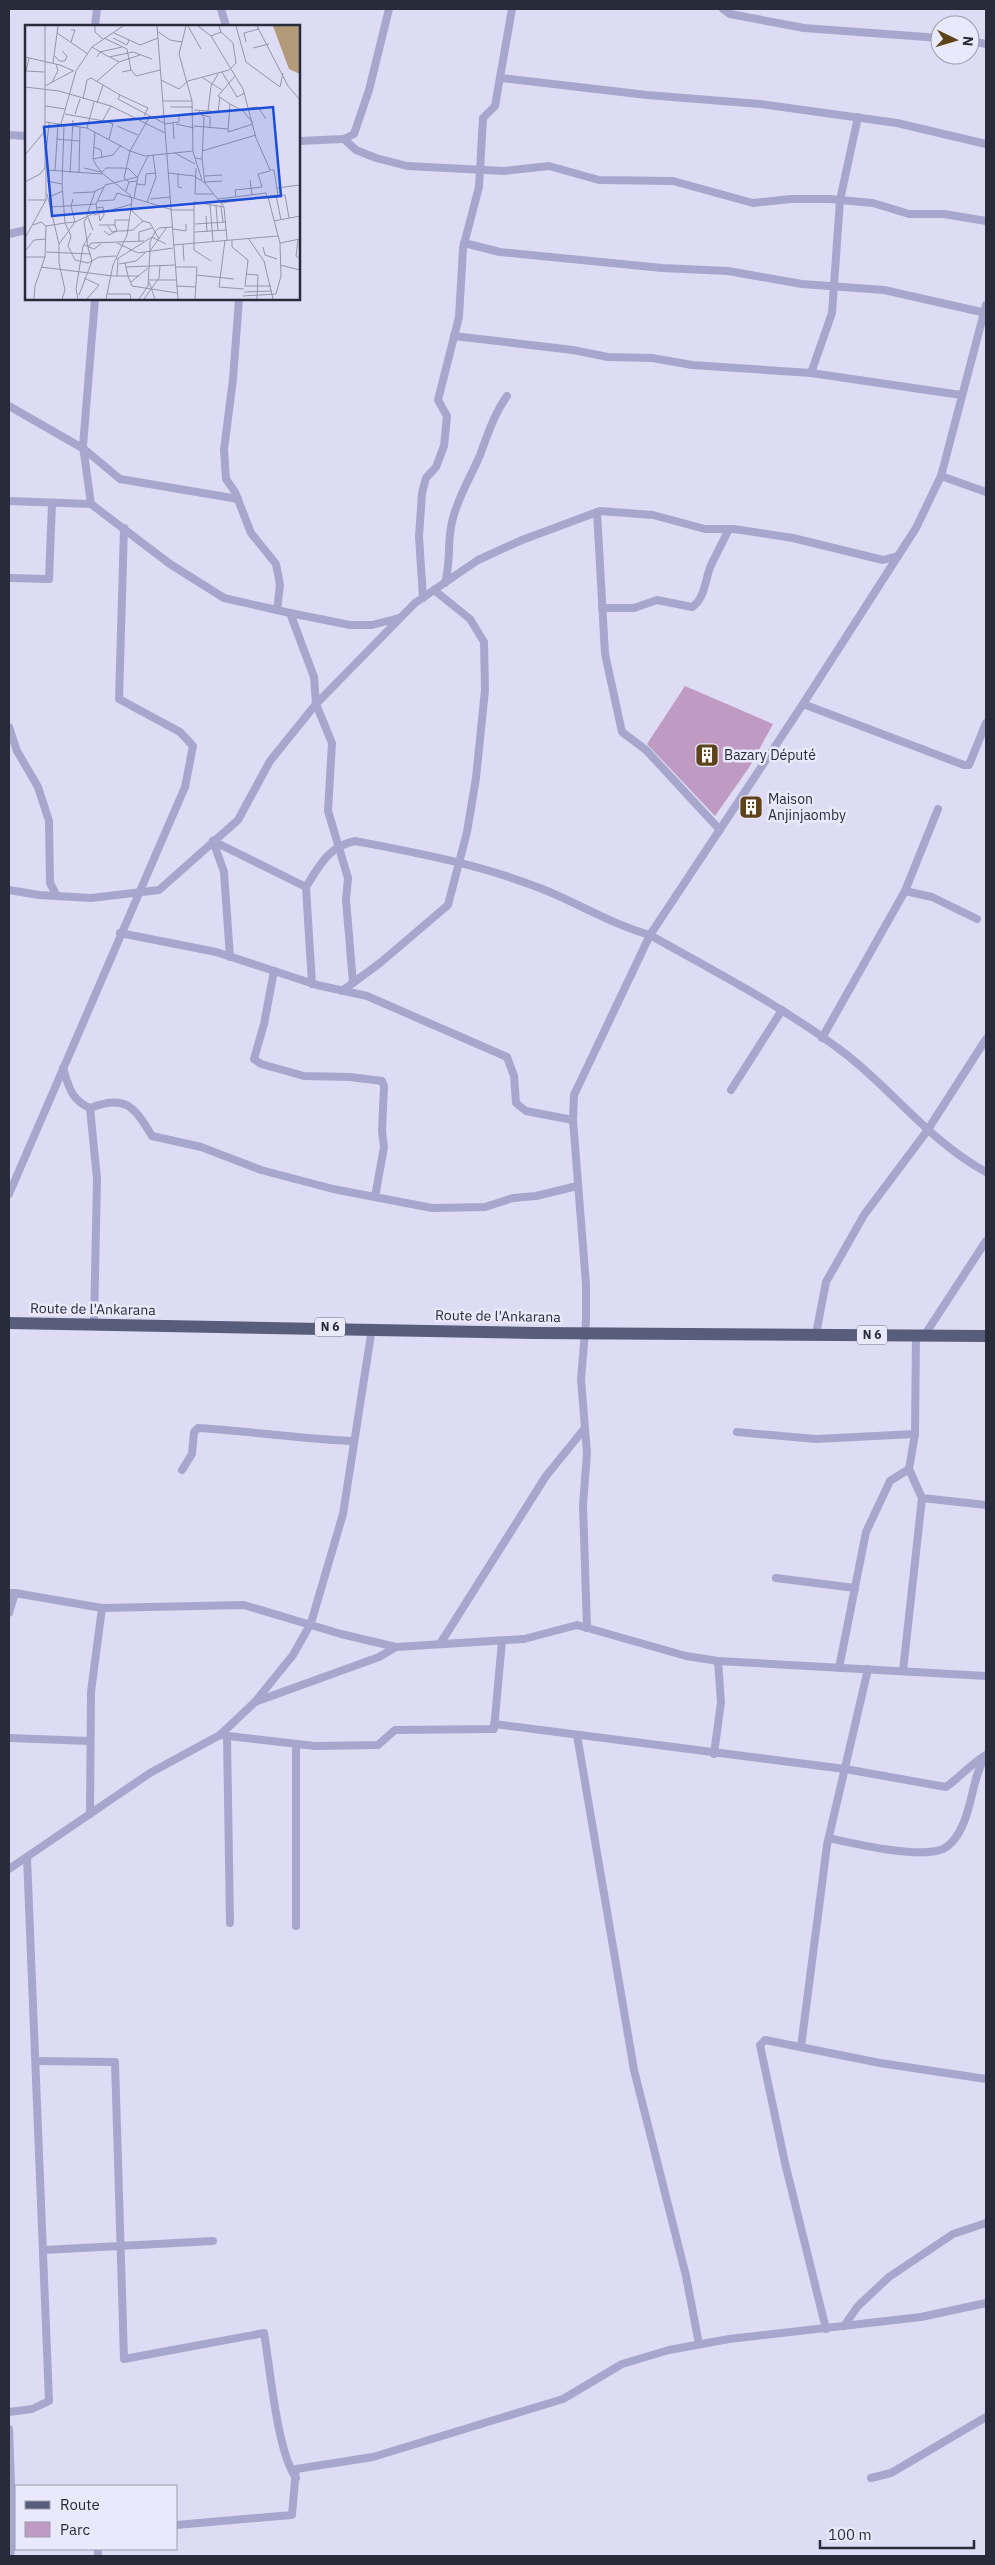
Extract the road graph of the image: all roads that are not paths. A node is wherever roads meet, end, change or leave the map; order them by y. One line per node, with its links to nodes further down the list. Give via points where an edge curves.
1 (96, 9): 6 (street)
2 (220, 9): 7 (street)
3 (389, 9): 13 (street, via 369,90 354,134)
4 (512, 9): 9 (street)
5 (723, 9): 8 (street, via 730,14 804,28)
6 (94, 25)
7 (226, 25)
8 (930, 37)
9 (501, 78): 10 (street, via 760,104); 16 (street, via 495,106 483,118)
10 (858, 118): 15 (street, via 897,123); 17 (street)
11 (9, 135): 12 (street)
12 (25, 136)
13 (344, 139): 14 (street); 16 (street, via 363,153 407,166)
14 (300, 141)
15 (986, 144)
16 (480, 169): 17 (street, via 504,171 549,166 599,180 674,181 753,203 791,199); 21 (street, via 479,187)
17 (840, 200): 18 (street, via 873,203 909,214 944,214); 22 (street)
18 (986, 220)
19 (25, 230): 20 (street)
20 (9, 234)
21 (464, 243): 22 (street, via 500,252 728,271); 26 (street, via 459,317)
22 (833, 286): 25 (street, via 884,290); 27 (street, via 832,313)
23 (95, 300): 31 (street)
24 (239, 300): 34 (street, via 224,450 226,479)
25 (986, 310): 28 (street)
26 (454, 336): 27 (street, via 608,357); 45 (street, via 438,400 447,416 444,446 436,467 426,478 422,493 419,536)
27 (811, 373): 28 (street)
28 (961, 395): 32 (street)
29 (507, 396): 43 (street, via 495,414 459,500 452,522)
30 (9, 406): 31 (street)
31 (84, 449): 34 (street, via 120,478); 37 (street)
32 (941, 476): 33 (street); 41 (street, via 916,528)
33 (986, 492)
34 (238, 499): 47 (street, via 251,533 276,564 280,585)
35 (9, 501): 36 (street)
36 (52, 503): 37 (street); 42 (street, via 49,579)
37 (91, 504): 39 (street)
38 (597, 512): 40 (street, via 653,515 705,528); 43 (street, via 478,560); 46 (street)
39 (124, 528): 47 (street, via 170,564 224,598); 62 (street, via 119,699 180,732 192,746 185,787)
40 (729, 529): 41 (street, via 793,538 882,560); 46 (street, via 697,604 692,607 657,600 634,608)
41 (898, 556): 51 (street)
42 (9, 578)
43 (445, 583): 44 (street)
44 (434, 590): 45 (street); 58 (street, via 470,619 484,642 484,690 476,778)
45 (423, 598): 49 (street)
46 (602, 608): 55 (street, via 605,654 622,732 646,750)
47 (277, 610): 48 (street)
48 (290, 613): 49 (street, via 350,625 372,625); 50 (street, via 314,677)
49 (401, 618): 50 (street)
50 (316, 704): 56 (street, via 270,761 238,820); 57 (street, via 332,743 328,811)
51 (803, 704): 52 (street, via 964,765 969,765 974,757); 55 (street)
52 (986, 723)
53 (9, 727): 63 (street, via 16,751 38,787 49,821 50,883)
54 (938, 810): 61 (street)
55 (720, 830): 66 (street)
56 (212, 841): 59 (street); 62 (street, via 159,890); 67 (street, via 224,872)
57 (338, 847): 58 (street, via 355,842); 59 (street, via 324,858); 69 (street, via 348,878 346,900)
58 (460, 861): 66 (street, via 539,887 627,929); 69 (street, via 448,905)
59 (306, 887): 70 (street)
60 (9, 890): 63 (street)
61 (905, 891): 64 (street, via 932,897); 73 (street)
62 (139, 893): 63 (street, via 91,898); 65 (street)
63 (57, 896)
64 (977, 919)
65 (120, 933): 67 (street); 75 (street)
66 (650, 934): 72 (street); 78 (street, via 578,1084)
67 (230, 957): 68 (street)
68 (274, 972): 70 (street); 83 (street, via 254,1059 304,1076 382,1081 384,1147)
69 (353, 983): 71 (street)
70 (312, 984): 71 (street)
71 (342, 991): 78 (street, via 367,996 507,1057 514,1076 516,1103 526,1111)
72 (782, 1010): 73 (street); 76 (street)
73 (822, 1038): 79 (street, via 848,1056)
74 (986, 1040): 79 (street)
75 (63, 1068): 77 (street, via 73,1098); 82 (street)
76 (731, 1090)
77 (90, 1108): 83 (street, via 106,1101 124,1104 136,1112 152,1136 201,1147 261,1170); 86 (street, via 97,1179)
78 (573, 1120): 81 (street)
79 (927, 1131): 80 (street); 89 (street, via 864,1215 826,1282)
80 (986, 1172)
81 (577, 1186): 83 (street, via 513,1198 485,1207 457,1209 432,1208); 88 (street, via 586,1284)
82 (9, 1194)
83 (375, 1197)
84 (986, 1241): 90 (street)
85 (9, 1323): 86 (main road, Route de l'Ankarana / N 6)
86 (94, 1324): 87 (main road, Route de l'Ankarana / N 6)
87 (372, 1328): 88 (main road, Route de l'Ankarana / N 6); 95 (street)
88 (585, 1332): 89 (main road, Route de l'Ankarana / N 6); 92 (street, via 581,1379)
89 (816, 1334): 90 (main road, Route de l'Ankarana / N 6)
90 (920, 1336): 91 (main road, Route de l'Ankarana / N 6); 94 (street)
91 (986, 1336)
92 (584, 1428): 106 (street, via 587,1453 583,1505); 108 (street, via 546,1476)
93 (737, 1432): 94 (street, via 816,1439)
94 (916, 1434): 96 (street)
95 (354, 1441): 97 (street, via 198,1428 194,1432 192,1454); 105 (street, via 342,1514)
96 (909, 1469): 98 (street); 101 (street, via 890,1481 866,1532)
97 (182, 1470)
98 (922, 1498): 99 (street); 113 (street)
99 (986, 1505)
100 (776, 1578): 101 (street)
101 (855, 1588): 111 (street)
102 (12, 1593): 103 (street); 104 (street)
103 (102, 1608): 105 (street, via 244,1605); 120 (street, via 91,1692)
104 (9, 1613)
105 (311, 1623): 109 (street); 115 (street, via 293,1655)
106 (587, 1628): 107 (street, via 577,1625 524,1639); 110 (street, via 686,1656)
107 (502, 1641): 108 (street); 116 (street)
108 (440, 1644): 109 (street)
109 (396, 1647): 115 (street, via 379,1657)
110 (718, 1661): 111 (street); 122 (street, via 721,1702)
111 (839, 1668): 112 (street)
112 (868, 1669): 113 (street); 124 (street)
113 (903, 1671): 114 (street)
114 (986, 1676)
115 (255, 1702): 118 (street)
116 (494, 1724): 117 (street); 121 (street, via 494,1729 396,1730 378,1745)
117 (578, 1735): 122 (street); 141 (street, via 634,2070 686,2276)
118 (224, 1736): 121 (street); 125 (street, via 150,1774); 129 (street)
119 (9, 1738): 120 (street)
120 (90, 1741): 125 (street)
121 (296, 1744): 130 (street)
122 (714, 1754): 124 (street)
123 (986, 1755): 124 (street, via 946,1787); 126 (street, via 976,1771 965,1820 957,1836 945,1848 928,1853 864,1846)
124 (844, 1769): 126 (street)
125 (90, 1814): 127 (street)
126 (829, 1838): 131 (street)
127 (27, 1857): 128 (street); 132 (street)
128 (9, 1869)
129 (230, 1923)
130 (296, 1926)
131 (801, 2047): 133 (street); 140 (street, via 765,2040 760,2045 785,2164)
132 (37, 2061): 136 (street, via 115,2062); 137 (street)
133 (986, 2079)
134 (986, 2223): 139 (street, via 953,2234 889,2277 858,2306)
135 (213, 2241): 136 (street)
136 (120, 2246): 137 (street); 145 (street, via 124,2359 264,2333 289,2468)
137 (44, 2250): 142 (street, via 49,2401 32,2409)
138 (986, 2303): 139 (street, via 921,2317)
139 (844, 2326): 140 (street)
140 (826, 2328): 141 (street)
141 (699, 2344): 145 (street, via 622,2364 563,2399 373,2457 296,2469)
142 (9, 2412)
143 (986, 2417): 146 (street, via 891,2473)
144 (9, 2429): 147 (street)
145 (296, 2478): 148 (street, via 292,2515)
146 (871, 2478)
147 (11, 2515): 149 (street)
148 (178, 2525)
149 (15, 2538): 150 (street)
150 (10, 2556)

